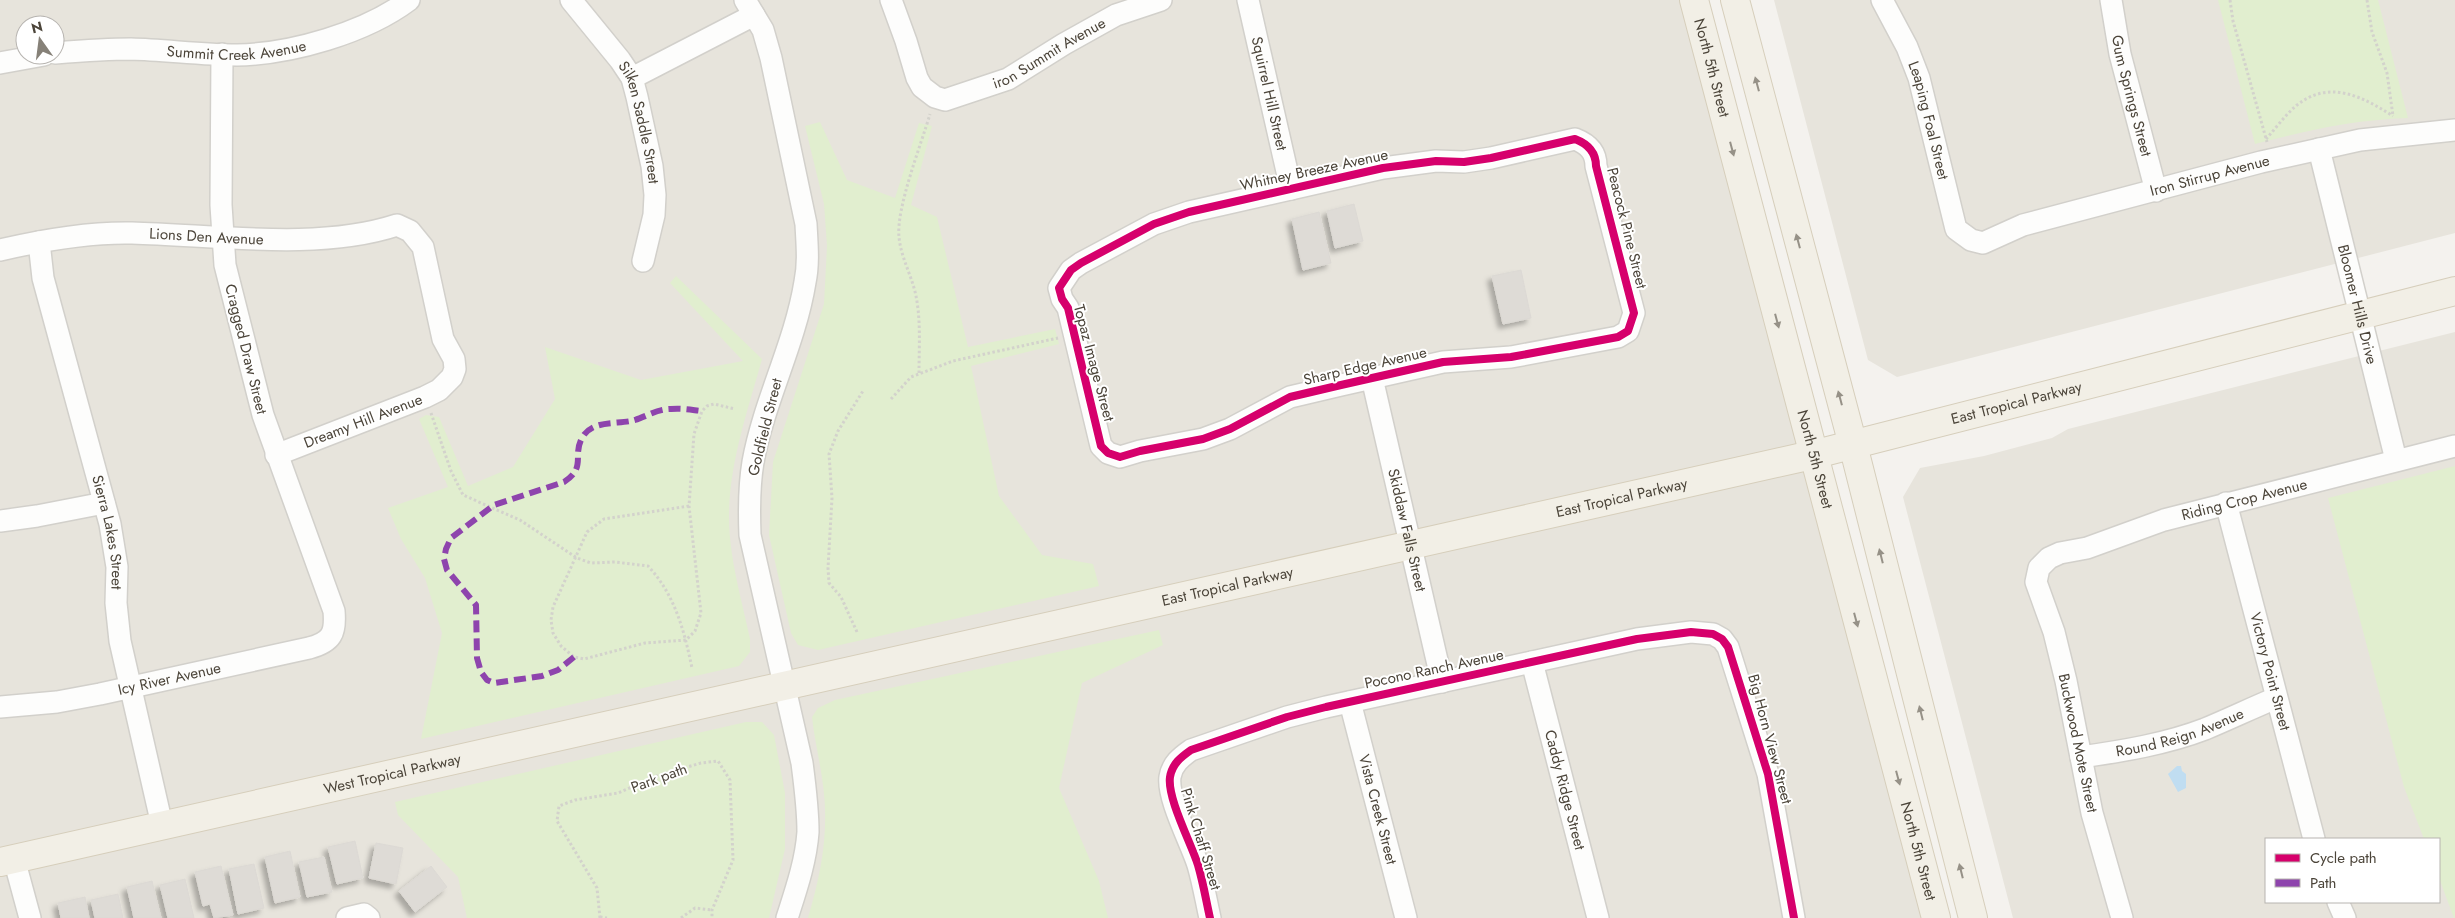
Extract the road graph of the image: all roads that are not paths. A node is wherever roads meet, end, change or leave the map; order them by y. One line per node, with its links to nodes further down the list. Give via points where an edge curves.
1 (409, 0): 12 (street, Summit Creek Avenue, via 376,19 317,42 254,54)
2 (571, 0): 15 (street, Silken Saddle Street)
3 (890, 0): 4 (street, iron Summit Avenue, via 917,78 922,87 945,100 1008,79 1116,15)
4 (1161, 0)
5 (1248, 0): 19 (street, Squirrel Hill Street)
6 (1694, 0): 36 (main road, North 5th Street, one-way to 36)
7 (1735, 0): 32 (main road, one-way to 7)
8 (1882, 0): 22 (street, Leaping Foal Street, via 1907,47 1918,78 1956,229)
9 (2111, 0): 20 (street, Gum Springs Street, via 2120,54)
10 (750, 8): 15 (street); 47 (street, Goldfield Street, via 763,30 775,77 806,224 808,252 806,281 753,461 749,497 750,534)
11 (65, 53): 12 (street, Summit Creek Avenue, via 130,50)
12 (222, 54): 21 (street, Cragged Draw Street)
13 (15, 60): 14 (street)
14 (0, 62)
15 (632, 78): 25 (street, Silken Saddle Street, via 652,166 655,194 654,214)
16 (2455, 130): 18 (street, Iron Stirrup Avenue, via 2394,126 2360,140)
17 (1585, 142): 19 (street, Whitney Breeze Avenue, via 1570,139 1491,158 1383,168); 29 (street, Peacock Pine Street, via 1596,156 1634,313)
18 (2319, 149): 20 (street, Iron Stirrup Avenue); 28 (street, Bloomer Hills Drive)
19 (1291, 189): 26 (street, Whitney Breeze Avenue, via 1189,212 1154,224 1081,263)
20 (2156, 191): 22 (street, Iron Stirrup Avenue, via 2023,225 1983,243)
21 (223, 238): 23 (street, Lions Den Avenue, via 122,233); 31 (street, Lions Den Avenue, via 325,239 362,235 397,225 410,230 423,247 443,339 454,359 455,369); 35 (street, Cragged Draw Street, via 225,265 262,415)
22 (1971, 240)
23 (38, 242): 24 (street, Lions Den Avenue); 38 (street, Sierra Lakes Street, via 43,278)
24 (0, 250)
25 (643, 261)
26 (1064, 278): 34 (street, Topaz Image Street, via 1060,288 1062,300 1068,308 1102,446)
27 (2455, 291): 28 (main road, East Tropical Parkway)
28 (2360, 315): 32 (main road, East Tropical Parkway); 37 (street, Bloomer Hills Drive)
29 (1631, 323): 30 (street, Sharp Edge Avenue, via 1628,332 1618,337 1511,357 1443,362)
30 (1372, 378): 34 (street, Sharp Edge Avenue, via 1290,397 1230,430 1203,439 1120,457); 41 (street, Skiddaw Falls Street)
31 (448, 381): 35 (street, Dreamy Hill Avenue, via 425,397)
32 (1852, 445): 36 (main road, East Tropical Parkway); 67 (main road, one-way to 32)
33 (2455, 446): 37 (street, Riding Crop Avenue)
34 (1108, 453)
35 (276, 455): 43 (street, Cragged Draw Street, via 334,611)
36 (1812, 455): 41 (main road, East Tropical Parkway); 66 (main road, North 5th Street, one-way to 66)
37 (2396, 460): 39 (street, Riding Crop Avenue)
38 (104, 502): 40 (street); 48 (street, Sierra Lakes Street, via 117,567 120,641)
39 (2226, 504): 42 (street, Riding Crop Avenue, via 2164,520 2087,548 2060,553); 49 (street, Victory Point Street)
40 (0, 521)
41 (1409, 546): 46 (street, Skiddaw Falls Street); 47 (main road, East Tropical Parkway)
42 (2039, 568): 52 (street, Buckwood Mote Street, via 2036,582 2054,632)
43 (333, 632): 48 (street, Icy River Avenue, via 330,640 322,645)
44 (1713, 634): 45 (street, Pocono Ranch Avenue, via 1691,632 1637,639); 65 (street, Big Horn View Street, via 1728,647 1768,774)
45 (1532, 662): 46 (street, Pocono Ranch Avenue); 64 (street, Caddy Ridge Street)
46 (1442, 682): 50 (street, Pocono Ranch Avenue)
47 (785, 686): 54 (main road, West Tropical Parkway); 61 (street, Goldfield Street, via 802,762 808,833 803,866)
48 (132, 687): 51 (street, Icy River Avenue, via 57,702); 54 (street, Sierra Lakes Street)
49 (2276, 698): 52 (street, Round Reign Avenue, via 2174,739 2120,752); 55 (street, Victory Point Street)
50 (1350, 702): 53 (street, Pocono Ranch Avenue, via 1287,717 1190,750); 63 (street, Vista Creek Street)
51 (0, 707)
52 (2081, 757): 68 (street, Buckwood Mote Street, via 2103,857)
53 (1172, 768): 62 (street, Pink Chaff Street, via 1171,794 1198,865)
54 (162, 826): 56 (main road, West Tropical Parkway)
55 (2314, 838)
56 (7, 860): 58 (street)
57 (2338, 903): 69 (street)
58 (30, 918)
59 (347, 918): 60 (street, via 364,914)
60 (369, 918)
61 (787, 918)
62 (1210, 918)
63 (1406, 918)
64 (1598, 918)
65 (1794, 918)
66 (1936, 918)
67 (1973, 918)
68 (2122, 918)
69 (2345, 918)

